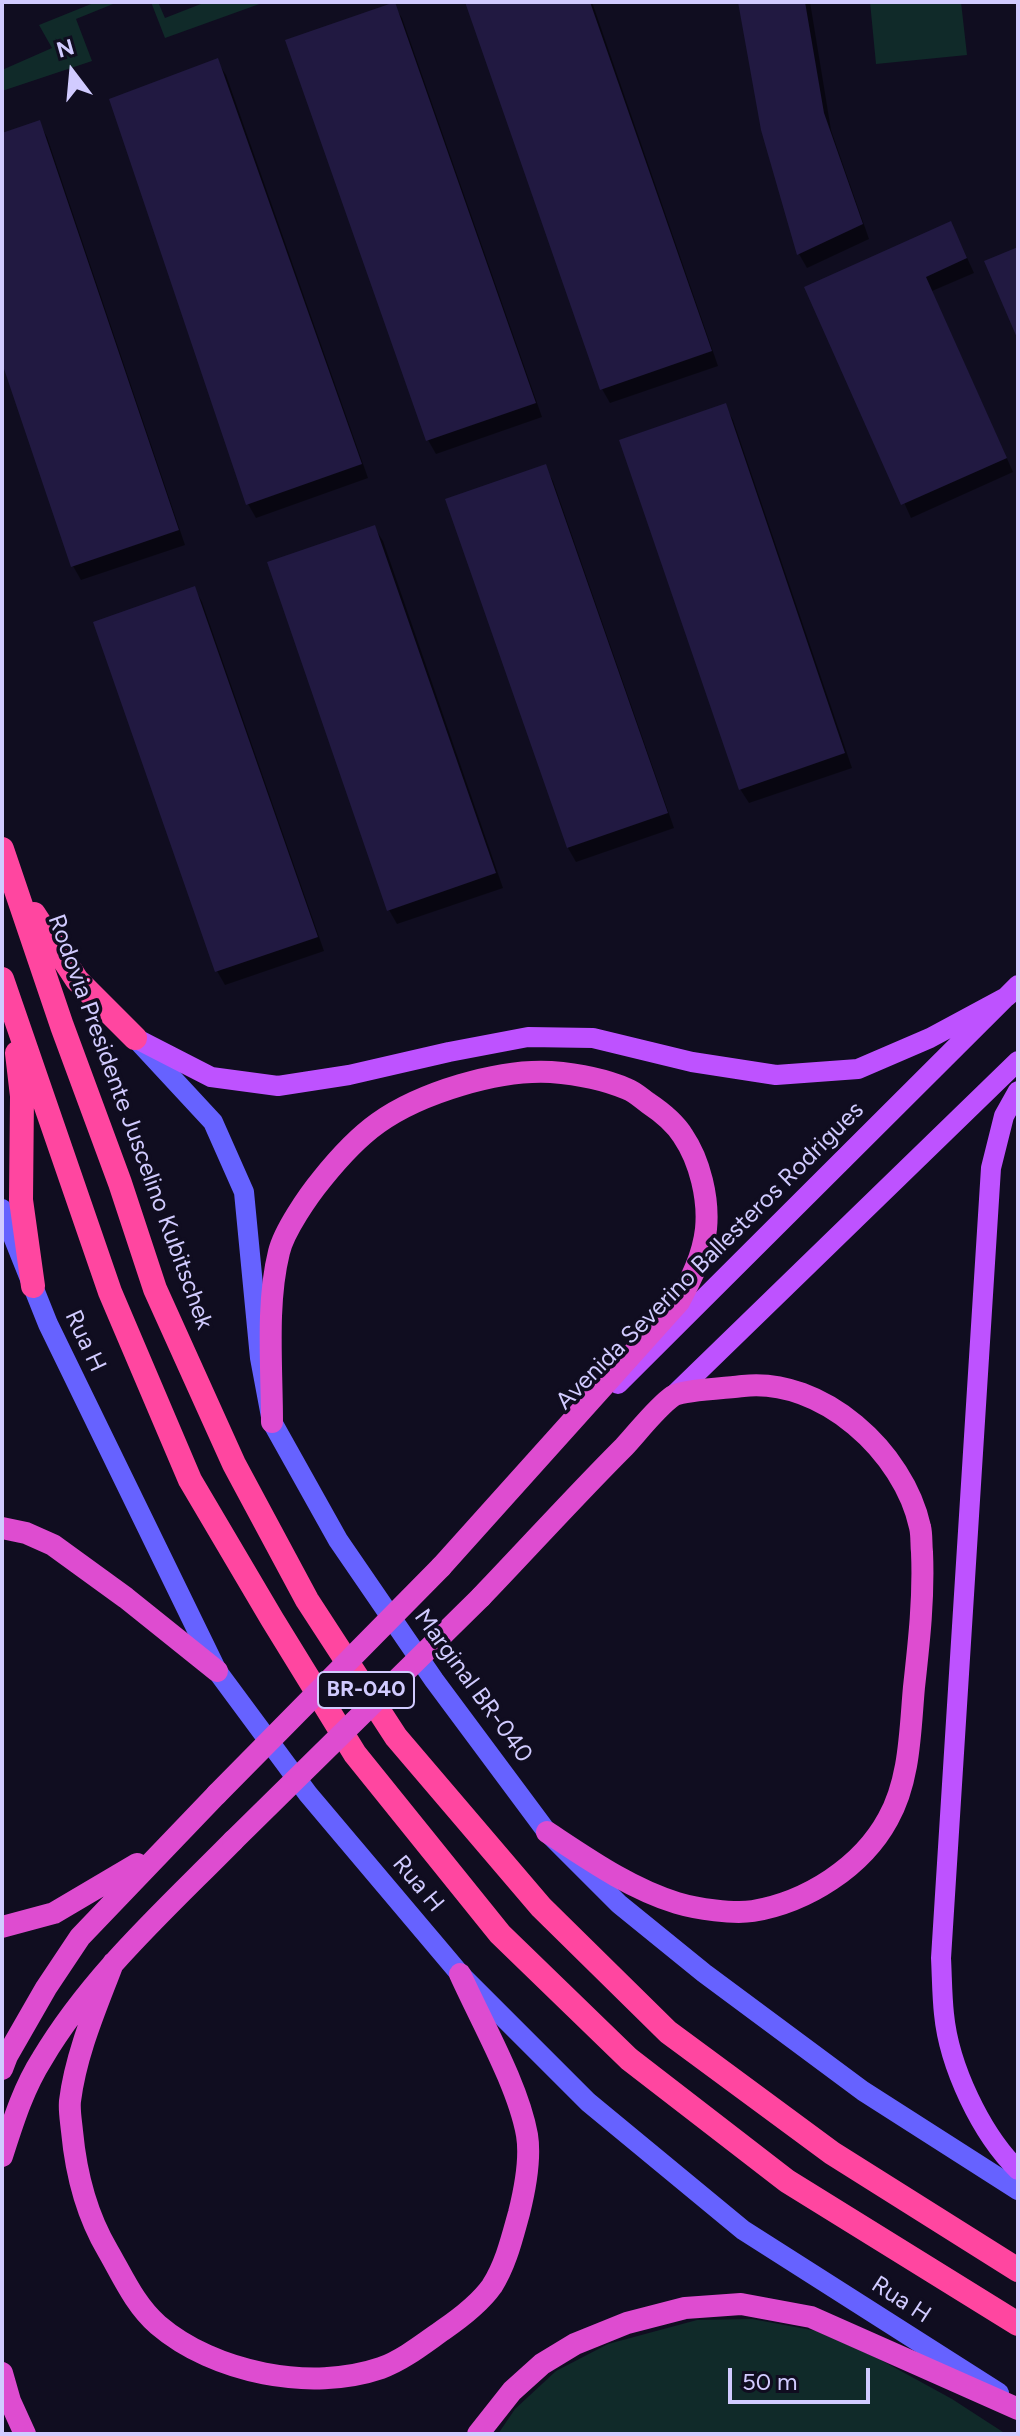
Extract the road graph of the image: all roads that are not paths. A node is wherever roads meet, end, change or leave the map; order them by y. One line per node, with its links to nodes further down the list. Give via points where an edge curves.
1 (2, 849): 2 (highway, Rodovia Presidente Juscelino Kubitschek / BR-040)
2 (15, 885): 6 (highway, via 77,980); 25 (highway, Rodovia Presidente Juscelino Kubitschek / BR-040, via 155,1289 234,1464 307,1600 396,1737 541,1907 668,2032 832,2153)
3 (2, 979): 5 (highway, BR-040)
4 (1013, 991): 6 (main road, via 930,1038 858,1069 776,1075 593,1038 528,1037 278,1086 211,1077); 13 (main road, Avenida Severino Ballesteros Rodrigues)
5 (12, 1007): 10 (highway, via 22,1096 21,1200); 26 (highway, BR-040, via 110,1292 190,1480 355,1754 500,1934 629,2059 787,2181)
6 (135, 1038): 12 (main road, Marginal BR-040, via 213,1122 244,1192 260,1358)
7 (1018, 1061): 11 (main road)
8 (1018, 1091): 23 (main road, via 1004,1116 991,1168 941,1958 950,2046 979,2119)
9 (2, 1209): 10 (main road, Rua H)
10 (33, 1286): 15 (main road, Rua H)
11 (675, 1394): 16 (highway, via 752,1385 810,1395 845,1415 887,1458 909,1495 921,1527 922,1611 900,1790 868,1849 846,1869 788,1901 752,1911 677,1903 622,1880); 19 (highway, bridge, via 481,1597)
12 (272, 1422): 13 (highway, via 273,1304 280,1250 307,1198 337,1159 378,1123 431,1096 506,1076 549,1072 588,1077 629,1090 683,1135 704,1189 706,1228 697,1268 679,1302); 16 (main road, Marginal BR-040, via 338,1540)
13 (519, 1482): 17 (highway, Avenida Severino Ballesteros Rodrigues, bridge)
14 (2, 1528): 15 (highway, via 53,1545)
15 (217, 1671): 20 (main road, Rua H, via 308,1794)
16 (547, 1832): 24 (main road, Marginal BR-040, via 619,1904 704,1973 863,2091)
17 (161, 1850): 18 (highway, via 54,1913); 21 (highway, via 80,1937)
18 (2, 1927)
19 (113, 1963): 20 (highway, via 78,2058 69,2104 82,2192 97,2233 139,2307 160,2327 240,2369 283,2377 338,2377 381,2368 414,2351 491,2287 509,2251 526,2185 527,2137 515,2094); 22 (highway, via 41,2060)
20 (460, 1974): 28 (main road, Rua H, via 588,2102 743,2230)
21 (2, 2069)
22 (2, 2156)
23 (1018, 2170)
24 (1018, 2190)
25 (1018, 2270)
26 (1018, 2324)
27 (2, 2373): 29 (highway)
28 (1018, 2407): 30 (highway, via 811,2317 741,2304 685,2308 575,2344 512,2391)
29 (25, 2434)
30 (478, 2434)

